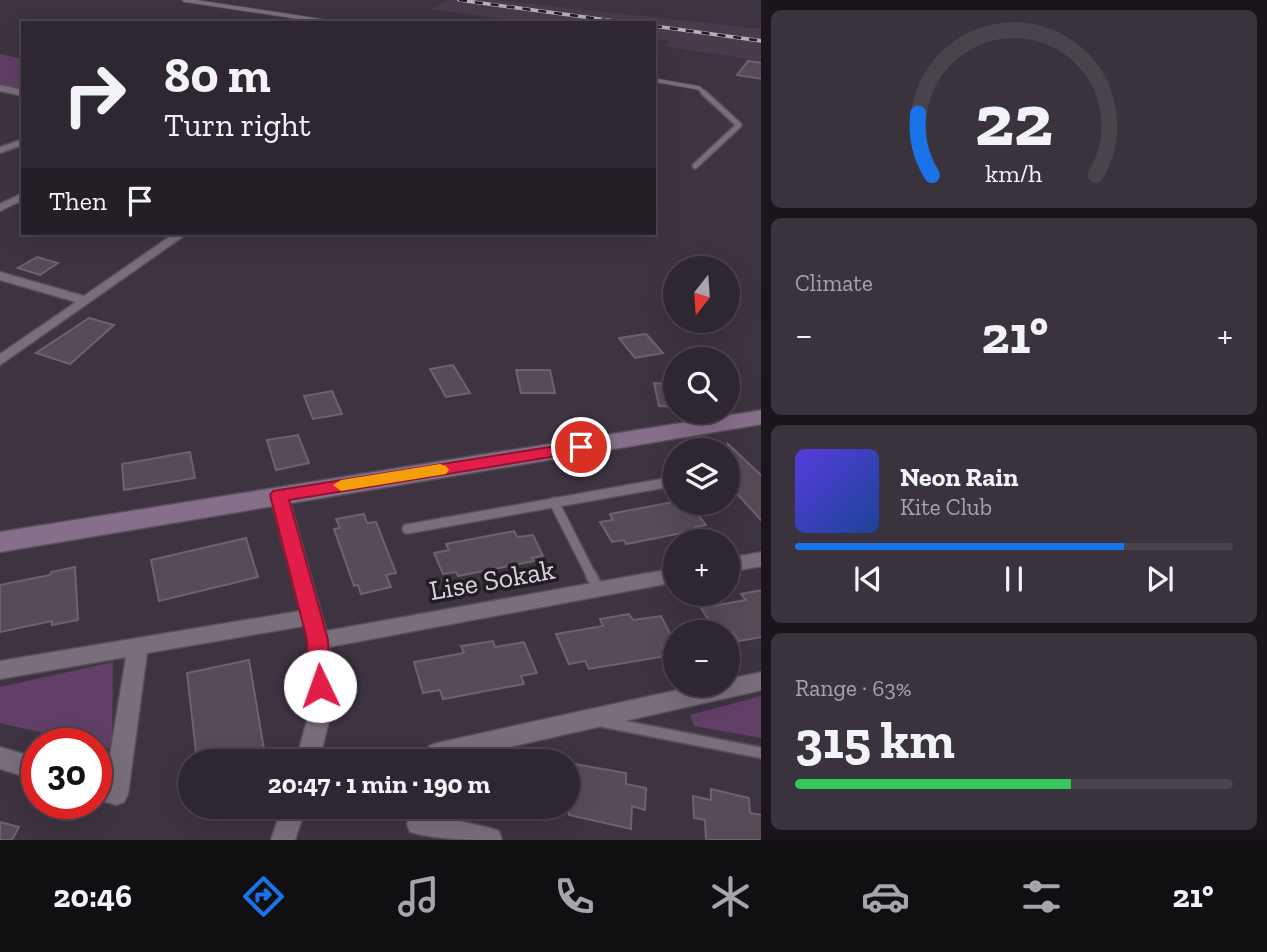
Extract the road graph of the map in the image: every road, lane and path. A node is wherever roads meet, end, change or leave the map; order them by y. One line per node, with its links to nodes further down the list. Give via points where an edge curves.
1 (184, 0): 2 (lane)
2 (323, 21)
3 (656, 80): 8 (lane, via 699,88 738,125)
4 (0, 88): 5 (street)
5 (21, 93)
6 (21, 143): 7 (street)
7 (0, 150)
8 (695, 166)
9 (21, 197): 10 (street)
10 (3, 204)
11 (178, 235): 13 (street)
12 (0, 276): 13 (street)
13 (85, 300): 14 (street)
14 (0, 361)
15 (761, 417): 17 (street)
16 (663, 483): 18 (lane)
17 (279, 495): 20 (street); 25 (street)
18 (554, 502): 19 (lane); 24 (lane)
19 (407, 529)
20 (0, 542)
21 (761, 559): 22 (street)
22 (740, 563)
23 (663, 577): 24 (street, Lise Sokak)
24 (598, 589): 26 (street, Lise Sokak)
25 (312, 617): 26 (street); 27 (street)
26 (318, 640): 31 (street, via 321,709)
27 (138, 645): 28 (street); 36 (street, via 116,794)
28 (0, 670)
29 (761, 681): 30 (street)
30 (591, 719): 32 (street); 33 (lane)
31 (311, 749)
32 (455, 749)
33 (761, 753)
34 (0, 758): 35 (street)
35 (21, 764)
36 (112, 793)
37 (290, 819): 39 (street)
38 (420, 819): 40 (street, via 419,824)
39 (284, 840)
40 (490, 840)

